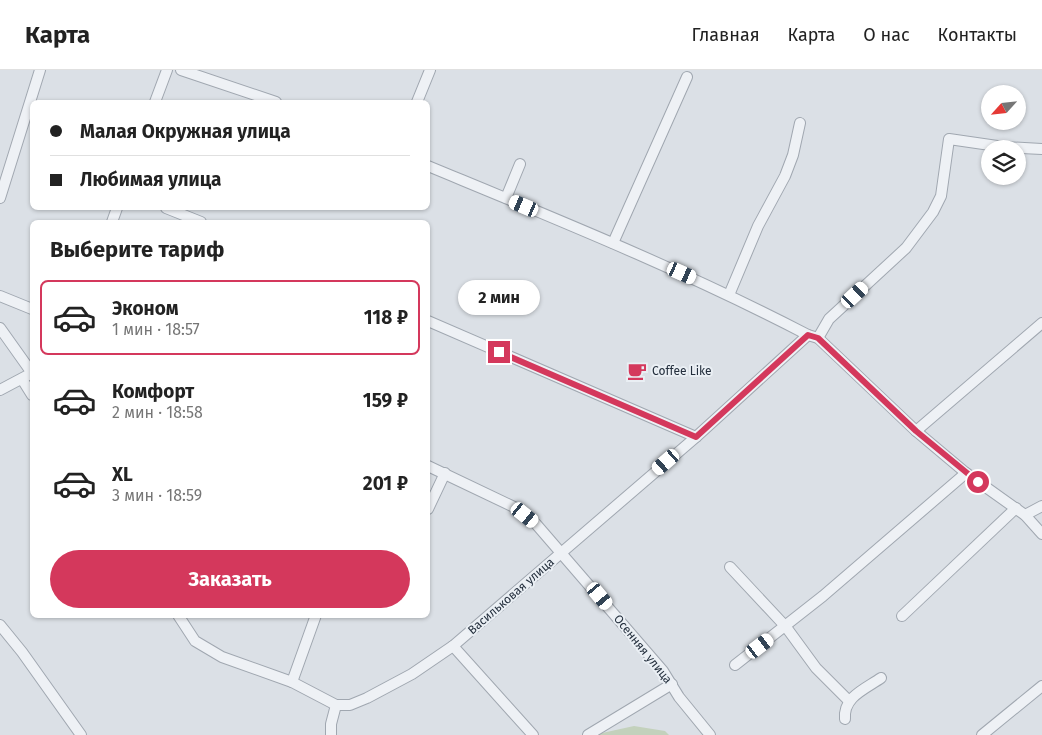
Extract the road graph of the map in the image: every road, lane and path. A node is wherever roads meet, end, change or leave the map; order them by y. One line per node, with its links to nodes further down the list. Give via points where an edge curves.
1 (40, 70): 6 (street)
2 (167, 70): 7 (street)
3 (181, 70): 8 (street)
4 (430, 70): 9 (street)
5 (687, 77): 19 (street)
6 (31, 100)
7 (156, 100)
8 (270, 100)
9 (418, 100)
10 (30, 102): 15 (street)
11 (800, 124): 20 (street, via 790,162)
12 (1042, 149): 26 (street, Васильковая улица, via 949,139 941,196 933,212 906,248)
13 (520, 164): 16 (street)
14 (430, 167): 16 (street)
15 (1, 194)
16 (506, 198): 19 (street)
17 (171, 210): 18 (street)
18 (195, 220)
19 (613, 243): 20 (street)
20 (729, 294): 26 (street)
21 (0, 296): 22 (street)
22 (30, 308)
23 (430, 322): 33 (street)
24 (1042, 323): 32 (street)
25 (0, 328): 27 (street)
26 (813, 336): 32 (street); 33 (street, Васильковая улица)
27 (30, 370)
28 (30, 374): 29 (street)
29 (22, 379): 30 (street); 31 (street)
30 (0, 390)
31 (30, 392)
32 (916, 431): 36 (street)
33 (696, 437): 41 (street, Васильковая улица)
34 (430, 467): 35 (street, Осенняя улица)
35 (445, 473): 37 (street); 41 (street, Осенняя улица, via 514,506)
36 (966, 473): 39 (street); 47 (street)
37 (430, 505)
38 (1042, 506): 39 (street)
39 (1020, 512): 40 (street); 43 (street)
40 (1042, 534)
41 (562, 552): 48 (street, Васильковая улица); 52 (street, Осенняя улица)
42 (730, 566): 47 (street)
43 (902, 616)
44 (180, 618): 51 (street, via 195,640 222,657)
45 (315, 618): 51 (street)
46 (0, 625): 57 (street)
47 (786, 627): 49 (street); 54 (street, via 816,668)
48 (453, 646): 55 (street, Васильковая улица, via 412,674 367,698 350,705); 59 (street)
49 (735, 665)
50 (881, 678): 54 (street)
51 (292, 682): 55 (street)
52 (672, 684): 60 (street); 61 (street, Осенняя улица)
53 (1042, 686): 62 (street)
54 (848, 700): 56 (street)
55 (336, 705): 58 (street)
56 (845, 719)
57 (82, 735)
58 (331, 735)
59 (533, 735)
60 (588, 735)
61 (710, 735)
62 (982, 735)

